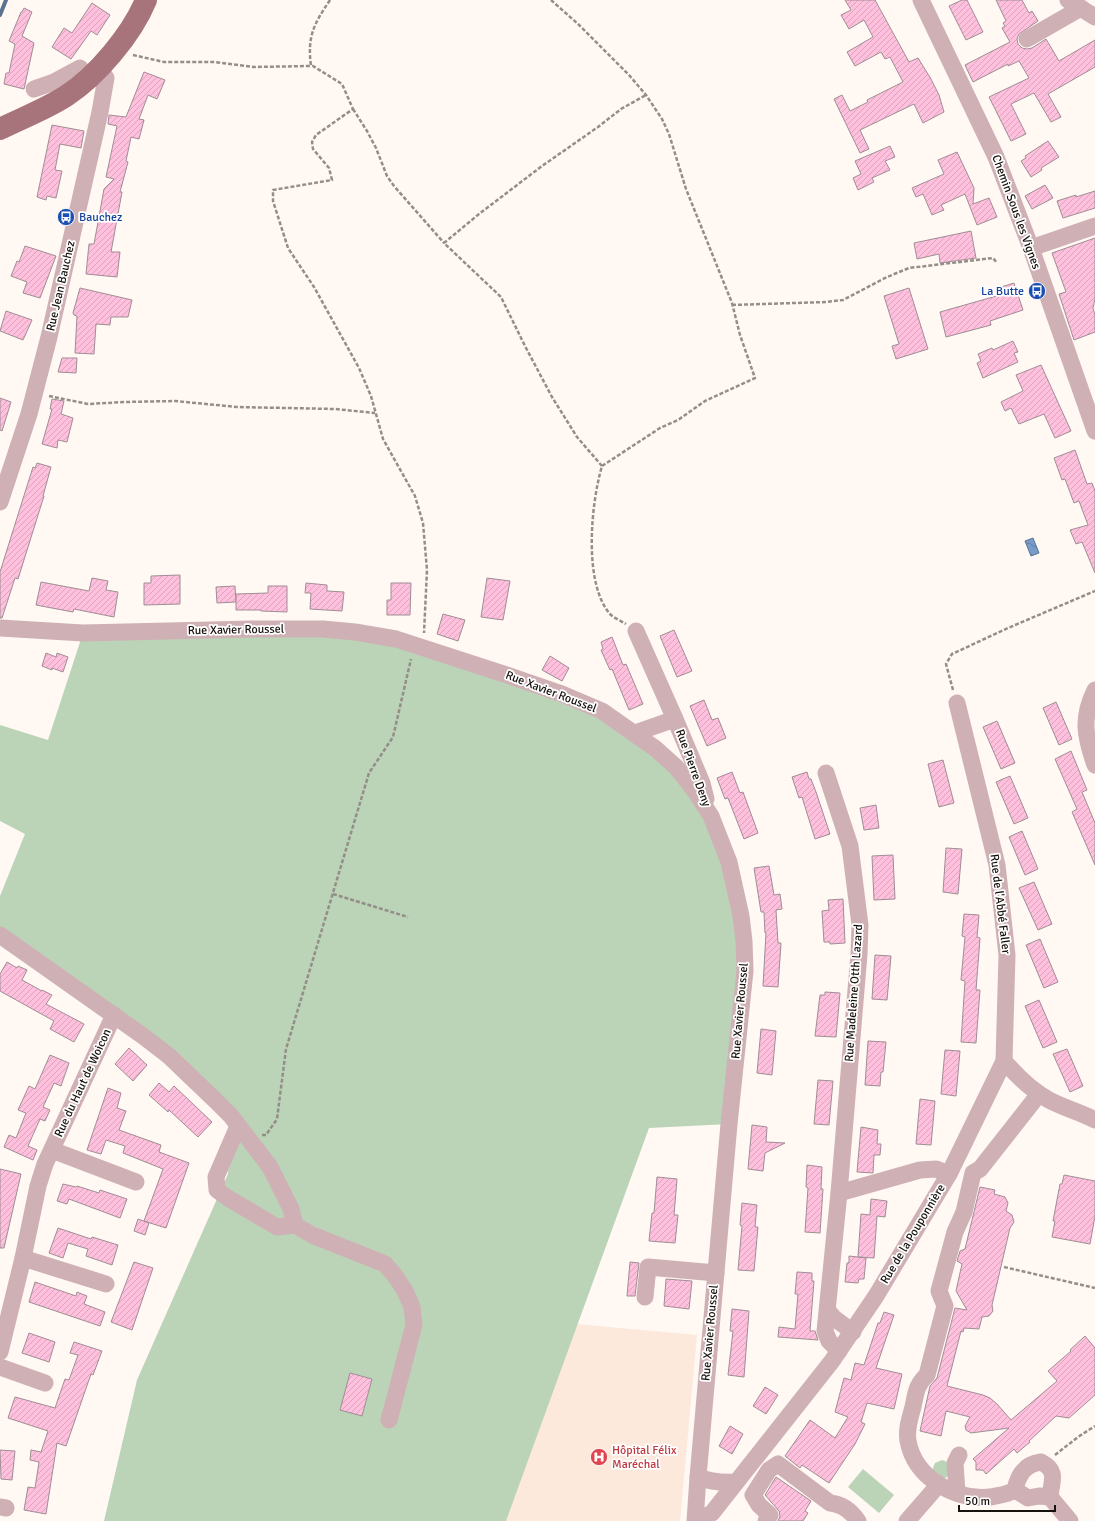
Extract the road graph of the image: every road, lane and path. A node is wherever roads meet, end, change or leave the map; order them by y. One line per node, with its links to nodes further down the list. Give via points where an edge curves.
1 (146, 0): 9 (main road, via 127,34)
2 (330, 0): 8 (path, via 312,35 309,48)
3 (551, 0): 11 (path, via 629,75)
4 (921, 0): 16 (street, Chemin Sous les Vignes, via 996,157)
5 (1081, 8): 6 (street)
6 (1027, 39)
7 (128, 54): 8 (path, via 164,62 215,62 253,67)
8 (311, 66): 12 (path, via 342,84)
9 (93, 74): 10 (street, via 80,68); 13 (main road, via 66,96); 19 (street, Rue Jean Bauchez, via 106,78 100,112)
10 (34, 89)
11 (646, 95): 15 (path, via 621,109 542,166); 18 (path, via 670,134 686,189)
12 (353, 109): 15 (path, via 367,131 387,176); 20 (path, via 316,135 312,142 313,149 329,168 332,180 273,190 273,201 288,248 340,332 371,396)
13 (0, 129)
14 (1095, 226): 16 (street)
15 (444, 243): 22 (path, via 501,297 552,397 576,437)
16 (1031, 248): 21 (street, Chemin Sous les Vignes)
17 (997, 263): 18 (path, via 993,258 909,268 842,300)
18 (732, 305): 22 (path, via 755,378 704,401 678,420 660,428)
19 (35, 392): 20 (path, via 88,404 175,401 237,407 336,409); 23 (street, Rue Jean Bauchez)
20 (375, 413): 27 (path, via 384,439 415,496 423,523 426,570)
21 (1095, 431)
22 (602, 466): 26 (path, via 595,494 591,548 594,574 603,603 611,615)
23 (0, 502)
24 (1095, 591): 29 (path, via 952,654 946,664)
25 (0, 628): 27 (street, Rue Xavier Roussel, via 83,633 323,629 396,639)
26 (636, 631): 30 (street, Rue Pierre Deny)
27 (419, 646): 31 (street, Rue Xavier Roussel, via 562,694 602,711); 35 (path, via 393,737 369,773)
28 (1095, 690): 32 (street, via 1088,704 1086,721 1087,741)
29 (957, 703): 39 (street, Rue de l'Abbé Faller, via 997,865 1007,956)
30 (675, 719): 31 (street, Rue Pierre Deny); 34 (street, Rue Pierre Deny, via 702,783)
31 (635, 733): 34 (street, Rue Xavier Roussel, via 676,767)
32 (1095, 765)
33 (826, 773): 46 (street, Rue Madeleine Otth Lazard, via 850,846 860,925)
34 (711, 816): 50 (street, Rue Xavier Roussel, via 729,862 741,916 745,971)
35 (333, 894): 36 (path); 42 (path, via 286,1049 277,1119 266,1135)
36 (408, 917)
37 (0, 936): 38 (street)
38 (114, 1015): 42 (street, via 169,1056 231,1116); 43 (street, Rue du Haut de Woicon)
39 (1004, 1061): 40 (street, via 1018,1078); 44 (street, Rue de la Pouponnière)
40 (1039, 1094): 41 (street); 66 (street, via 980,1169 973,1173 964,1212 955,1232 941,1284 939,1292 945,1306 927,1375 919,1382 908,1424 908,1440 915,1460 924,1473)
41 (1095, 1120)
42 (242, 1131): 47 (street, via 270,1167); 47 (street, via 216,1177 217,1190 277,1227)
43 (52, 1150): 45 (street, Rue du Haut de Woicon); 48 (street, Rue du Haut de Woicon, via 38,1186)
44 (949, 1174): 46 (street, via 936,1169 920,1170); 55 (street, Rue de la Pouponnière)
45 (136, 1182)
46 (839, 1194): 54 (street, Rue Madeleine Otth Lazard)
47 (293, 1217): 60 (street, via 312,1235 385,1264 405,1291 412,1307 414,1325)
48 (23, 1258): 51 (street); 57 (street, Rue du Haut de Woicon)
49 (1004, 1267): 52 (path)
50 (716, 1273): 53 (street, via 648,1267); 64 (street, Rue Xavier Roussel)
51 (106, 1284)
52 (1095, 1288)
53 (645, 1297)
54 (828, 1311): 55 (street); 56 (street, Rue Madeleine Otth Lazard, via 825,1331 829,1341)
55 (853, 1332): 56 (street, Rue de la Pouponnière)
56 (839, 1351): 65 (street, Rue de la Pouponnière)
57 (0, 1352)
58 (0, 1367): 59 (street)
59 (45, 1383)
60 (389, 1420)
61 (1095, 1426): 63 (path, via 1067,1444)
62 (959, 1455): 68 (street, via 955,1463)
63 (1047, 1465): 67 (street, via 1042,1462 1028,1466 1020,1473); 69 (street, via 1054,1477)
64 (698, 1477): 65 (street, via 710,1482); 70 (street, Rue Xavier Roussel)
65 (736, 1482): 70 (street, Rue de la Pouponnière, via 712,1513)
66 (936, 1483): 68 (street); 73 (street, via 934,1490)
67 (1015, 1490): 68 (street, via 1008,1494 980,1498); 69 (street, via 1028,1498)
68 (957, 1493)
69 (1050, 1497): 74 (street)
70 (695, 1521)
71 (766, 1521): 72 (street, via 770,1515 753,1496 769,1470 778,1464 830,1504 840,1505 850,1511)
72 (858, 1521)
73 (907, 1521)
74 (1070, 1521)

